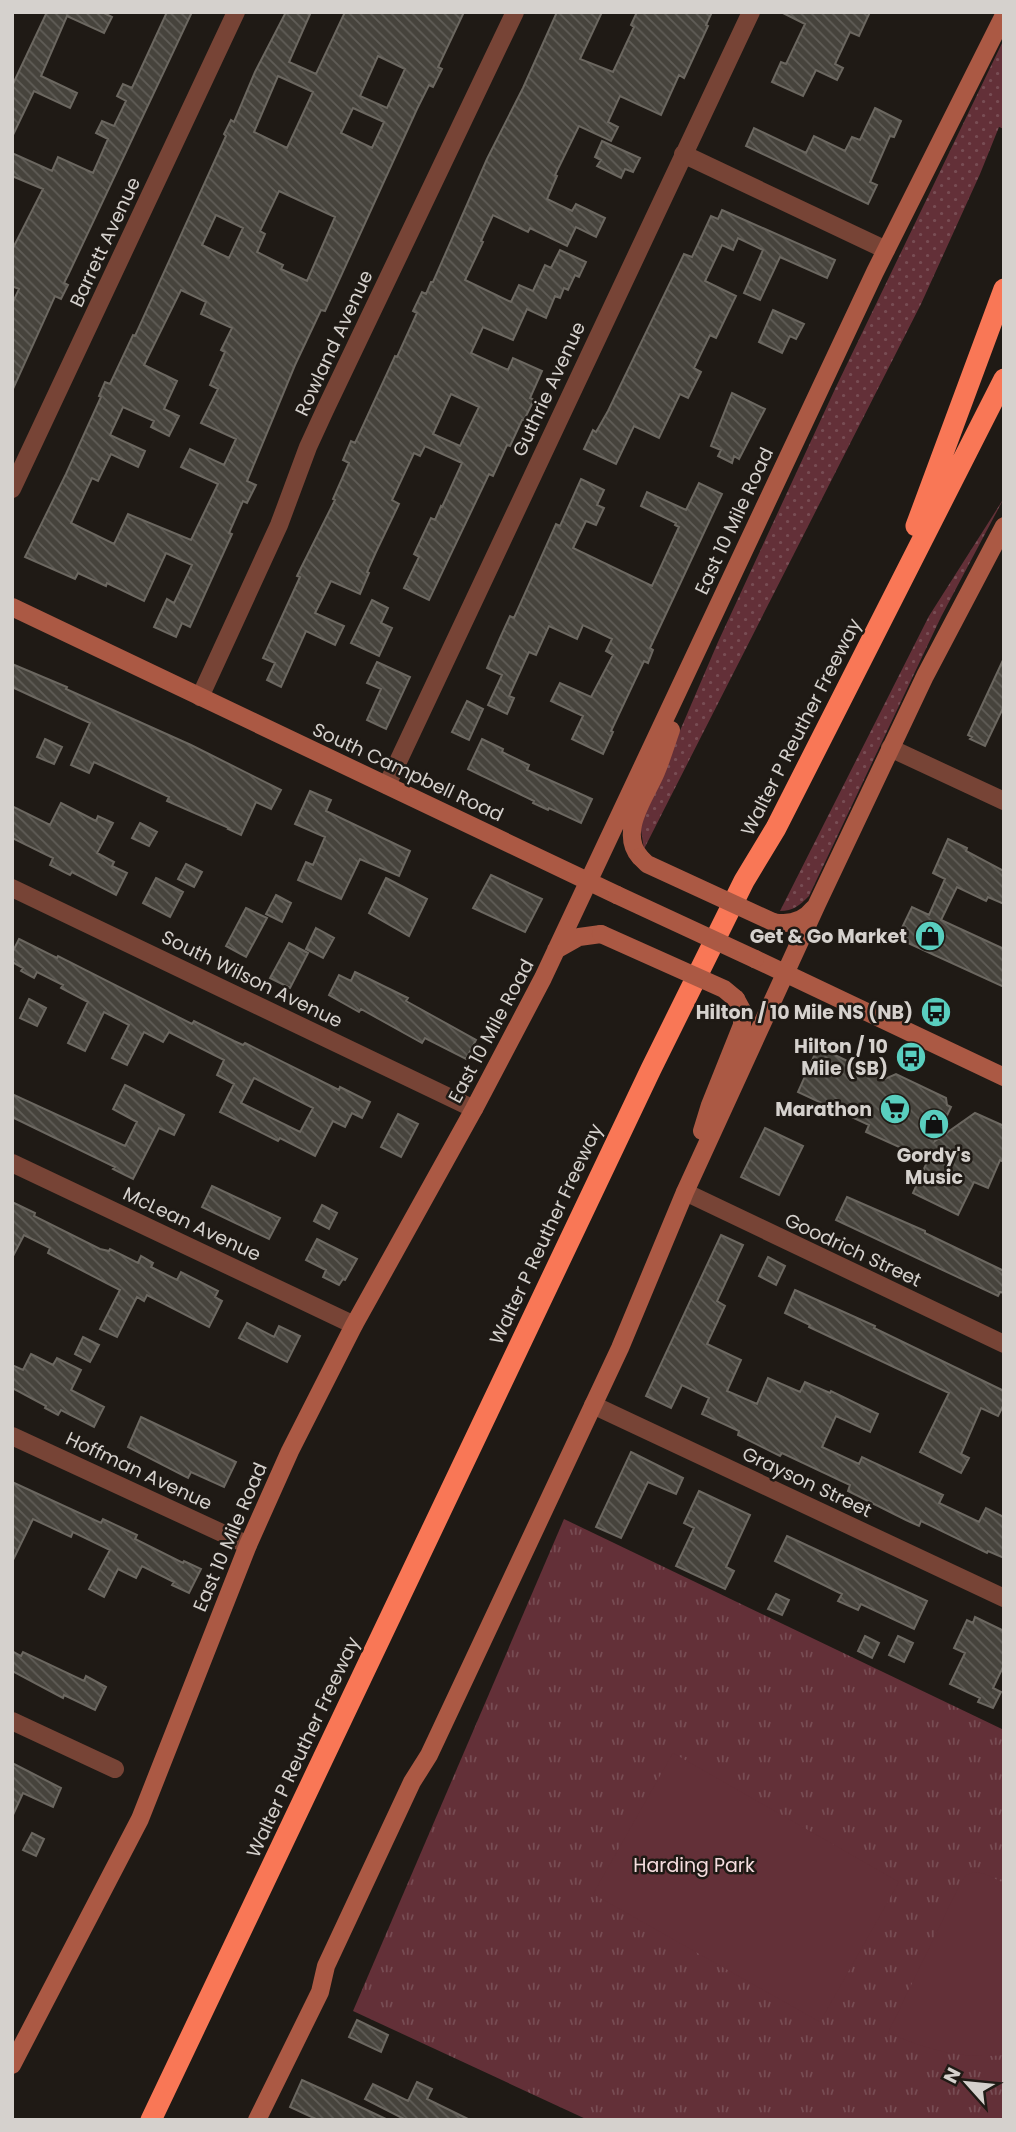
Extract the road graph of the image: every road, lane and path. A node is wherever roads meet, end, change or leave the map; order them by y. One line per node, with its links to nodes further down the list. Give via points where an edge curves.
1 (236, 12): 9 (street, Barrett Avenue)
2 (515, 12): 14 (street, Rowland Avenue, via 325,410 279,525)
3 (751, 12): 5 (street, Guthrie Avenue)
4 (1004, 15): 6 (main road, East 10 Mile Road)
5 (683, 154): 6 (street); 16 (street, Guthrie Avenue)
6 (886, 250): 13 (main road, East 10 Mile Road)
7 (1004, 289): 12 (highway)
8 (1004, 379): 12 (highway, Walter P Reuther Freeway)
9 (12, 489)
10 (1004, 526): 15 (main road)
11 (12, 607): 14 (main road, South Campbell Road)
12 (882, 620): 37 (highway, Walter P Reuther Freeway, via 651,1069)
13 (701, 641): 18 (main road, East 10 Mile Road); 20 (main road, bridge, via 657,770 636,814 632,843 648,864 773,922 803,919)
14 (200, 697): 16 (main road, South Campbell Road)
15 (890, 748): 17 (street); 20 (main road)
16 (387, 785): 18 (main road, South Campbell Road)
17 (1004, 801)
18 (589, 882): 21 (main road, East 10 Mile Road); 22 (main road, South Campbell Road, bridge)
19 (12, 888): 24 (street, South Wilson Avenue)
20 (817, 904): 22 (main road)
21 (556, 950): 24 (main road, East 10 Mile Road); 26 (main road, bridge, via 579,937 601,934 724,989 742,1010 742,1025 710,1105)
22 (786, 974): 23 (main road, South Campbell Road); 26 (main road)
23 (1004, 1077)
24 (474, 1109): 27 (main road, East 10 Mile Road)
25 (12, 1163): 27 (street, McLean Avenue)
26 (685, 1192): 28 (street, Goodrich Street); 29 (main road)
27 (354, 1325): 31 (main road, East 10 Mile Road)
28 (1004, 1344)
29 (593, 1405): 32 (street, Grayson Street); 36 (main road, via 326,1966 320,1992)
30 (12, 1436): 31 (street, Hoffman Avenue)
31 (248, 1545): 35 (main road, East 10 Mile Road, via 140,1819)
32 (1004, 1598)
33 (12, 1721): 34 (street)
34 (115, 1769)
35 (12, 2065)
36 (260, 2119)
37 (151, 2120)

